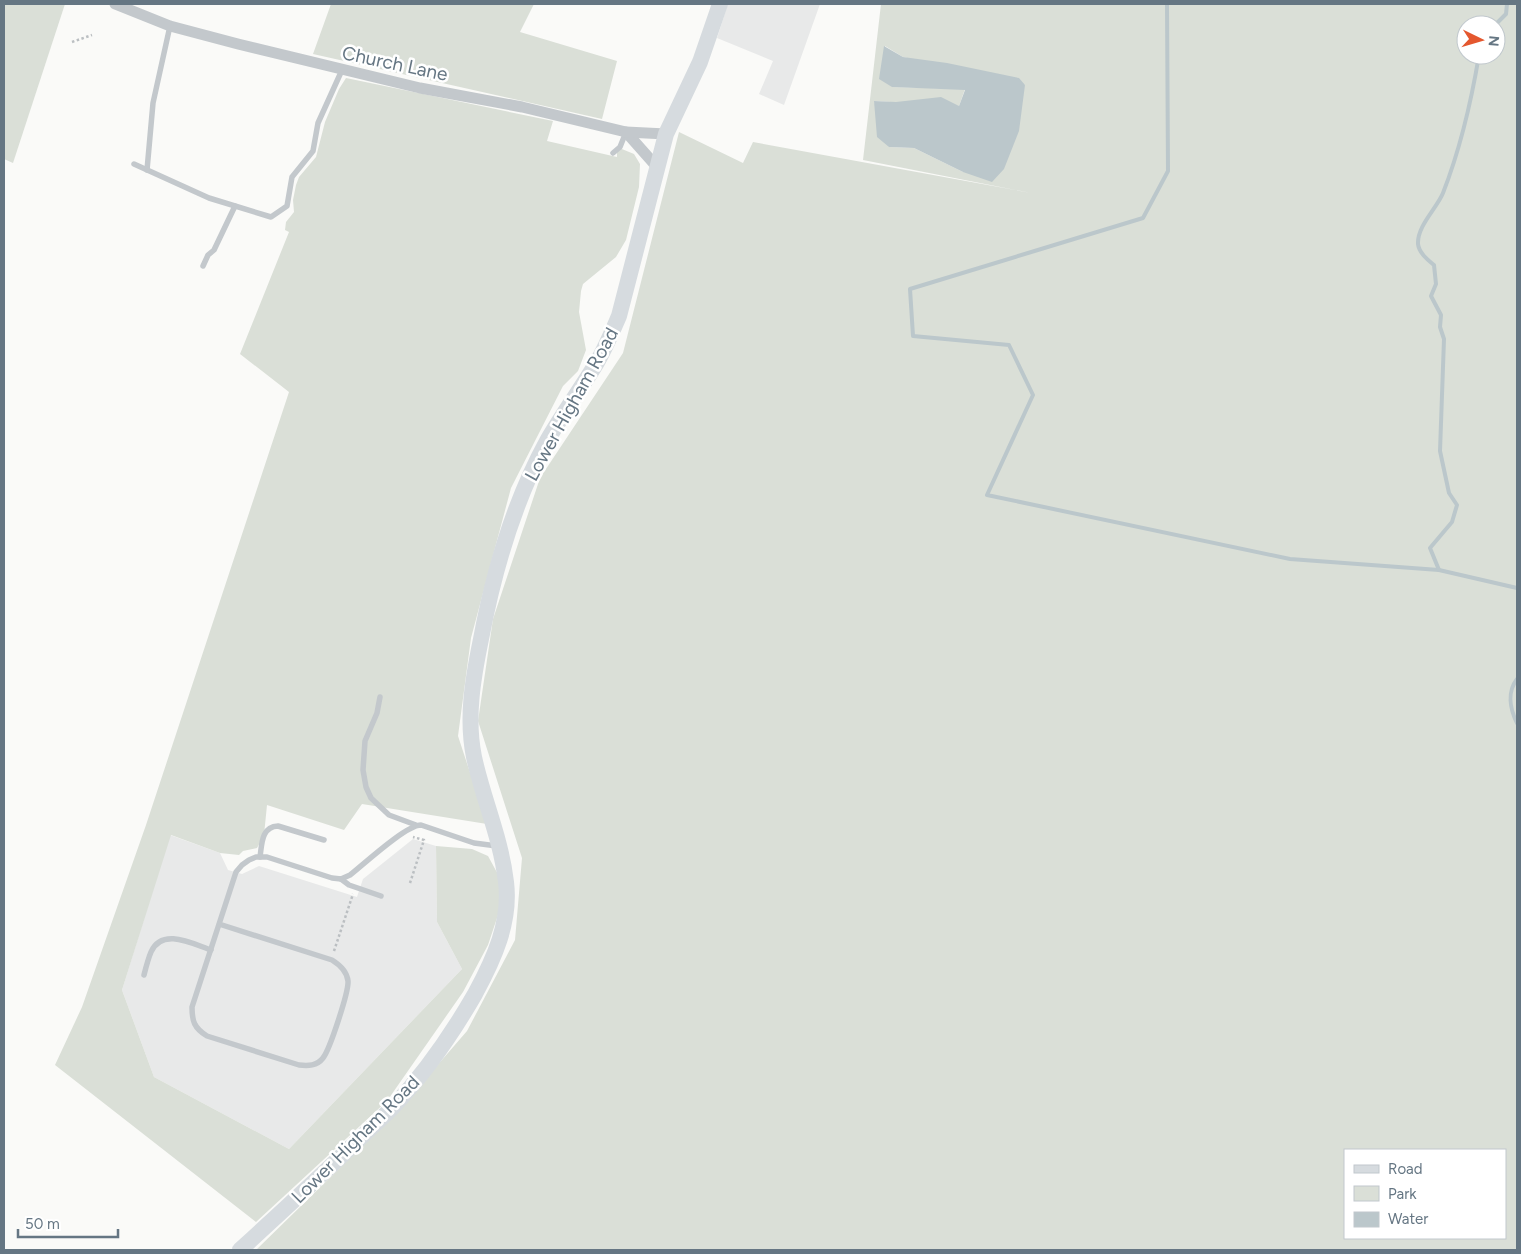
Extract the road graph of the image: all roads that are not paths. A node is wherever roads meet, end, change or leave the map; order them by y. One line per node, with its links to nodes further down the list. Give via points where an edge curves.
1 (115, 4): 3 (street, Church Lane)
2 (720, 4): 6 (street, Lower Higham Road, via 700,62)
3 (170, 26): 4 (street, Church Lane); 10 (lane, via 153,103)
4 (342, 70): 5 (street, Church Lane); 11 (lane, via 318,123 313,151 292,177 287,206 271,217)
5 (626, 132): 6 (street, Church Lane); 7 (lane); 9 (street)
6 (666, 134): 9 (street, Lower Higham Road)
7 (614, 153)
8 (134, 164): 10 (lane)
9 (657, 167): 16 (street, Lower Higham Road, via 619,316 608,342 526,481 489,598 474,679 470,737)
10 (147, 170): 11 (lane)
11 (235, 206): 12 (lane)
12 (203, 266)
13 (380, 697): 14 (lane, via 365,741 363,770 366,787 371,798 389,815)
14 (416, 826): 16 (lane, via 474,844); 18 (lane)
15 (324, 840): 17 (lane, via 272,826 264,835)
16 (500, 846): 23 (street, Lower Higham Road, via 506,884 503,930 496,952 467,1007 426,1067 393,1106)
17 (260, 857): 18 (lane); 20 (lane, via 248,860 236,872)
18 (342, 879): 19 (lane, via 349,885)
19 (381, 896)
20 (219, 924): 21 (lane); 21 (lane, via 331,959 342,966 348,980 323,1058 311,1066 299,1065 197,1030 192,1021 192,1007)
21 (211, 950): 22 (lane, via 167,938 151,950)
22 (144, 974)
23 (240, 1250)

